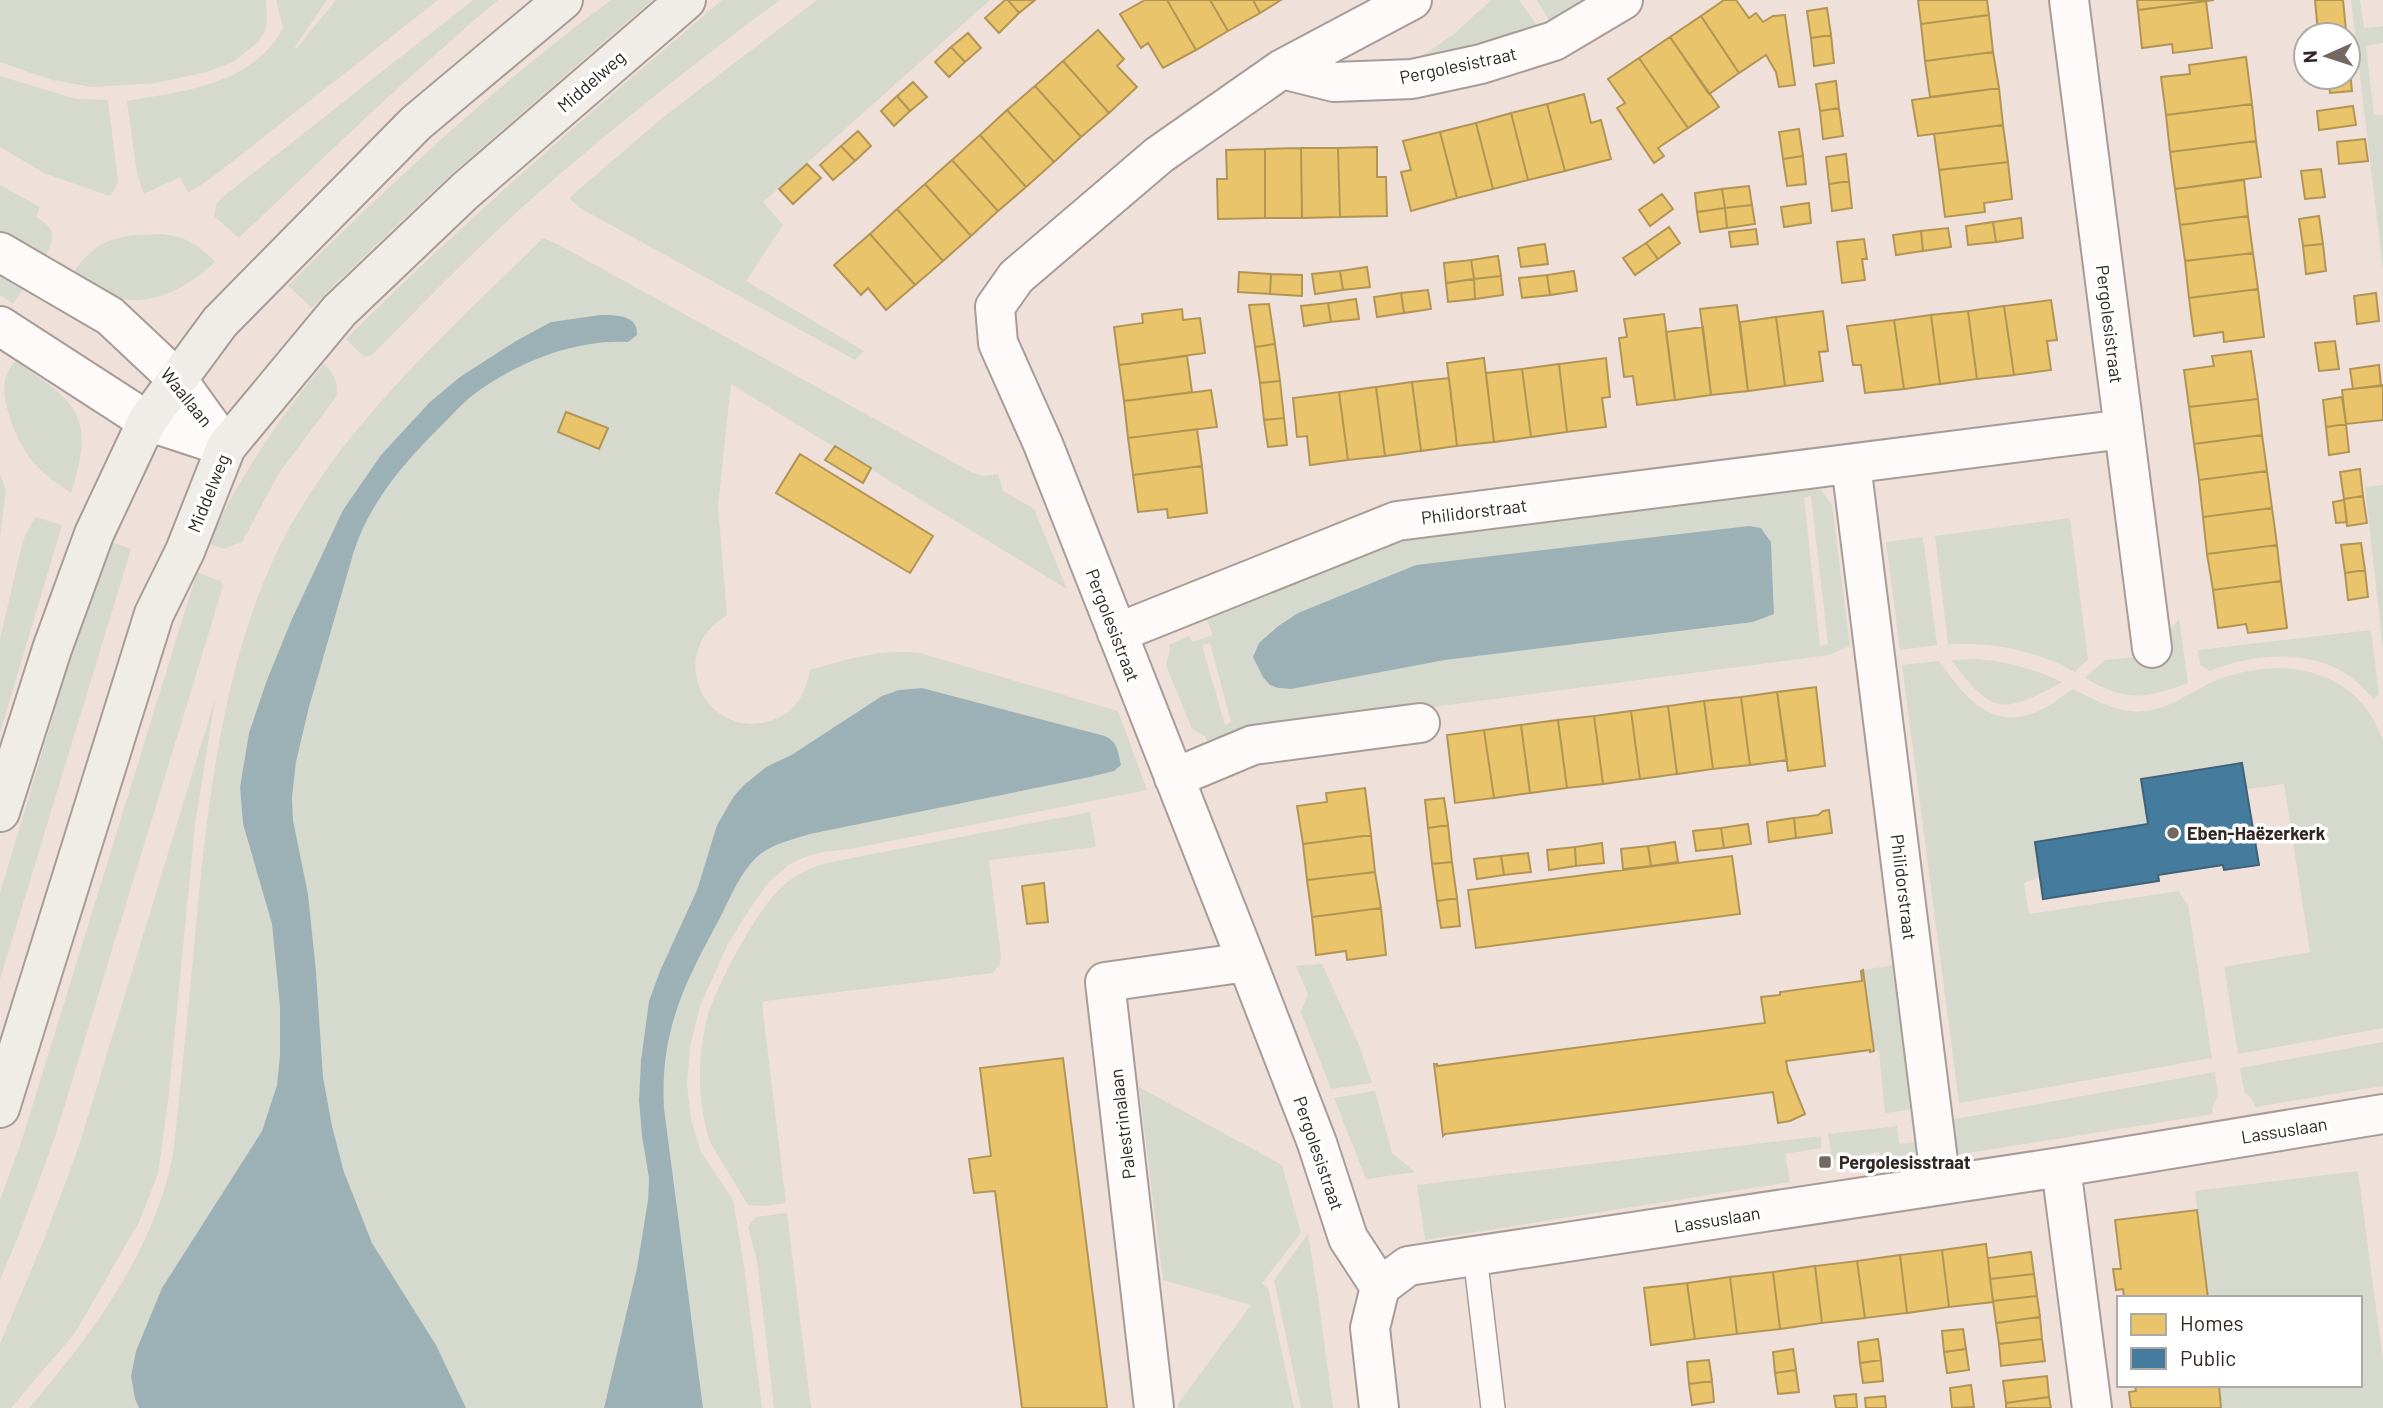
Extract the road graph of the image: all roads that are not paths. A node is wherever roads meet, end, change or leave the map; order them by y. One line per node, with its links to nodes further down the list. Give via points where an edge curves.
1 (563, 0): 9 (main road, via 416,123 220,322)
2 (685, 0): 12 (main road, Middelweg, via 374,276)
3 (1412, 0): 6 (street, Pergolesistraat)
4 (1623, 0): 6 (street, Pergolesistraat, via 1554,41 1412,79 1334,82)
5 (2069, 0): 11 (street, Pergolesistraat)
6 (1282, 69): 14 (street, Pergolesistraat, via 1159,155 1016,277 995,307 998,343)
7 (0, 252): 9 (street, Waallaan, via 110,316)
8 (0, 326): 10 (street, Waallaan)
9 (177, 379): 10 (main road); 12 (street, Waallaan)
10 (147, 421): 12 (street, Waallaan); 18 (main road, via 94,534)
11 (2124, 429): 13 (street, Philidorstraat); 15 (street, Pergolesistraat)
12 (226, 447): 20 (main road, Middelweg, via 185,551 154,614)
13 (1851, 464): 14 (street, Philidorstraat, via 1397,521); 23 (street, Philidorstraat)
14 (1117, 634): 17 (street, Pergolesistraat)
15 (2152, 648)
16 (1420, 723): 17 (street, via 1252,745)
17 (1174, 778): 19 (street, Pergolesistraat)
18 (0, 812)
19 (1247, 962): 25 (street, Pergolesistraat, via 1318,1143 1348,1238); 26 (street, Palestrinalaan, via 1105,982)
20 (0, 1108)
21 (2383, 1114): 22 (street, Lassuslaan)
22 (2061, 1167): 23 (street, Lassuslaan); 29 (street)
23 (1941, 1185): 24 (street, Lassuslaan)
24 (1475, 1255): 25 (street, Lassuslaan, via 1408,1266); 28 (lane)
25 (1380, 1287): 27 (street, via 1370,1328)
26 (1154, 1408)
27 (1379, 1408)
28 (1493, 1408)
29 (2092, 1408)

